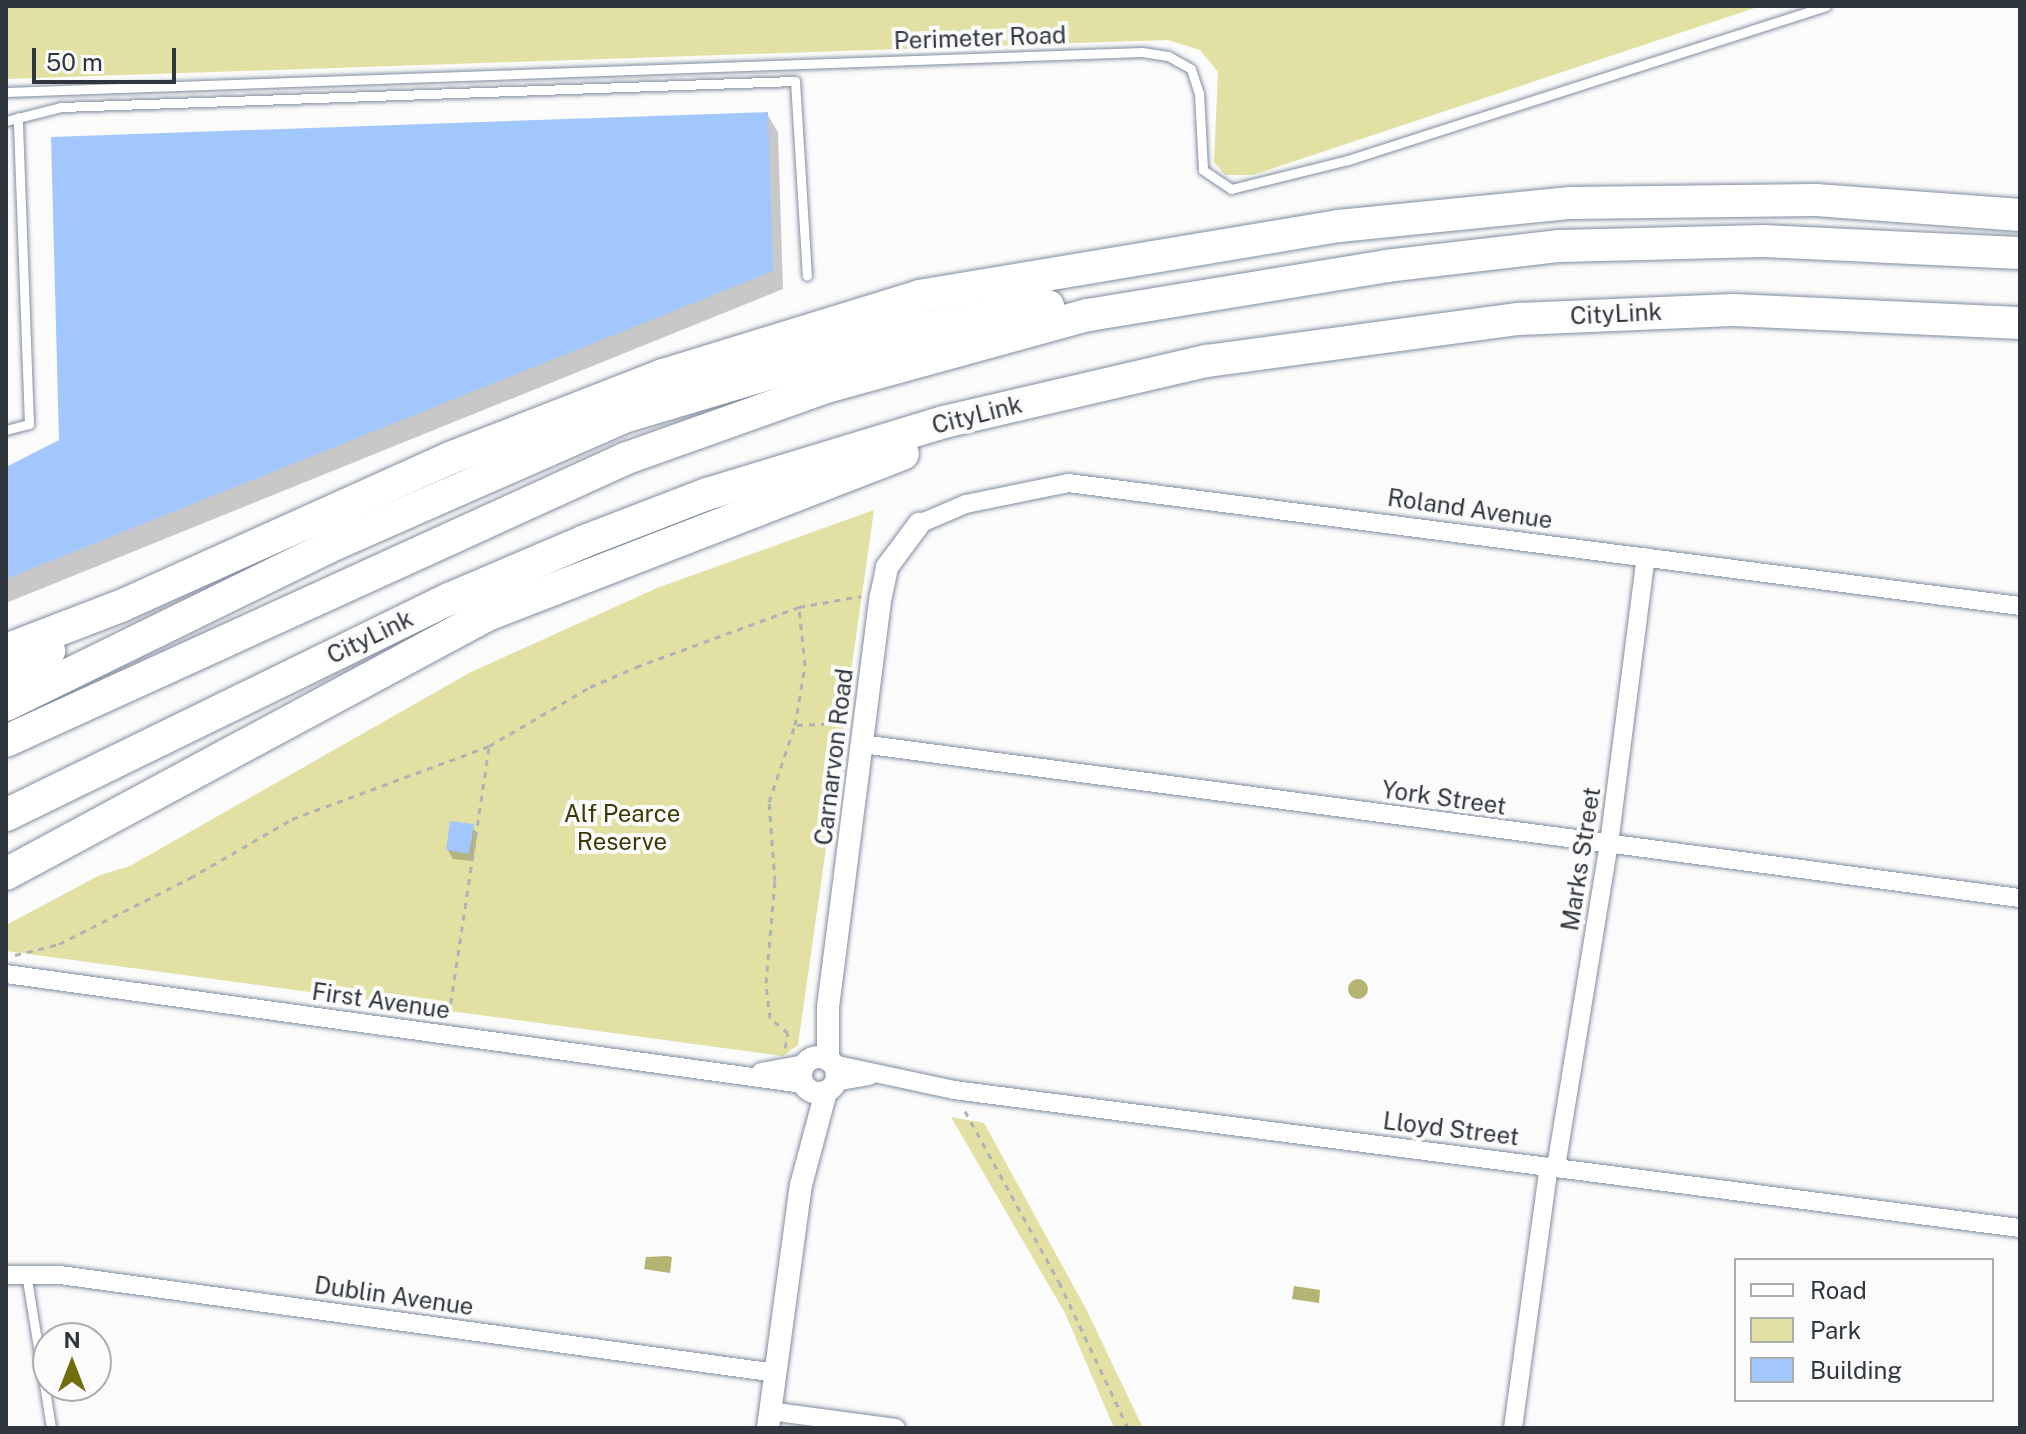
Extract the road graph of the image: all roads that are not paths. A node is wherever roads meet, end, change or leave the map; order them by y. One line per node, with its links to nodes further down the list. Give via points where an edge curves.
1 (1826, 6): 2 (lane, Perimeter Road, via 1348,160 1231,189 1203,170 1199,93 1191,69 1168,56 1142,52)
2 (6, 92)
3 (18, 117): 4 (lane); 7 (lane, via 61,107 795,81); 11 (lane, via 29,424)
4 (6, 121)
5 (2020, 215): 14 (highway, via 1816,200 1571,203 1339,226 989,282 849,315 663,375 450,458)
6 (2020, 253): 8 (highway, via 1763,241 1560,246)
7 (807, 276)
8 (1229, 289): 18 (highway, via 985,315 712,387 490,474); 20 (highway, via 970,344 826,387 627,458)
9 (2020, 323): 10 (highway, CityLink, via 1733,310 1519,319 1207,361)
10 (1071, 391): 21 (highway, CityLink, via 824,457 585,541 449,599); 23 (highway, via 487,615)
11 (6, 430)
12 (919, 524): 13 (street, Roland Avenue, via 954,507 1068,483); 19 (street, Carnarvon Road, via 887,567)
13 (1646, 557): 15 (street, Roland Avenue); 22 (street, Marks Street)
14 (123, 605): 16 (highway); 17 (highway)
15 (2020, 606)
16 (6, 650)
17 (6, 674)
18 (6, 705)
19 (864, 733): 22 (street, York Street); 26 (street, Carnarvon Road)
20 (6, 741)
21 (6, 815)
22 (1609, 844): 24 (street, York Street); 28 (street, Marks Street)
23 (6, 874)
24 (2020, 898)
25 (6, 974): 27 (street, First Avenue)
26 (815, 1073): 27 (street, First Avenue); 27 (street, First Avenue); 28 (street, Lloyd Street, via 876,1075 954,1090); 32 (street, Carnarvon Road, via 811,1135)
27 (750, 1074)
28 (1552, 1166): 29 (street, Lloyd Street); 36 (street, Marks Street)
29 (2020, 1228)
30 (26, 1272): 31 (street, Dublin Avenue); 32 (street, Dublin Avenue); 34 (lane)
31 (6, 1275)
32 (776, 1373): 33 (street, Carnarvon Road)
33 (769, 1420): 35 (street)
34 (51, 1428)
35 (896, 1428)
36 (1513, 1428)

